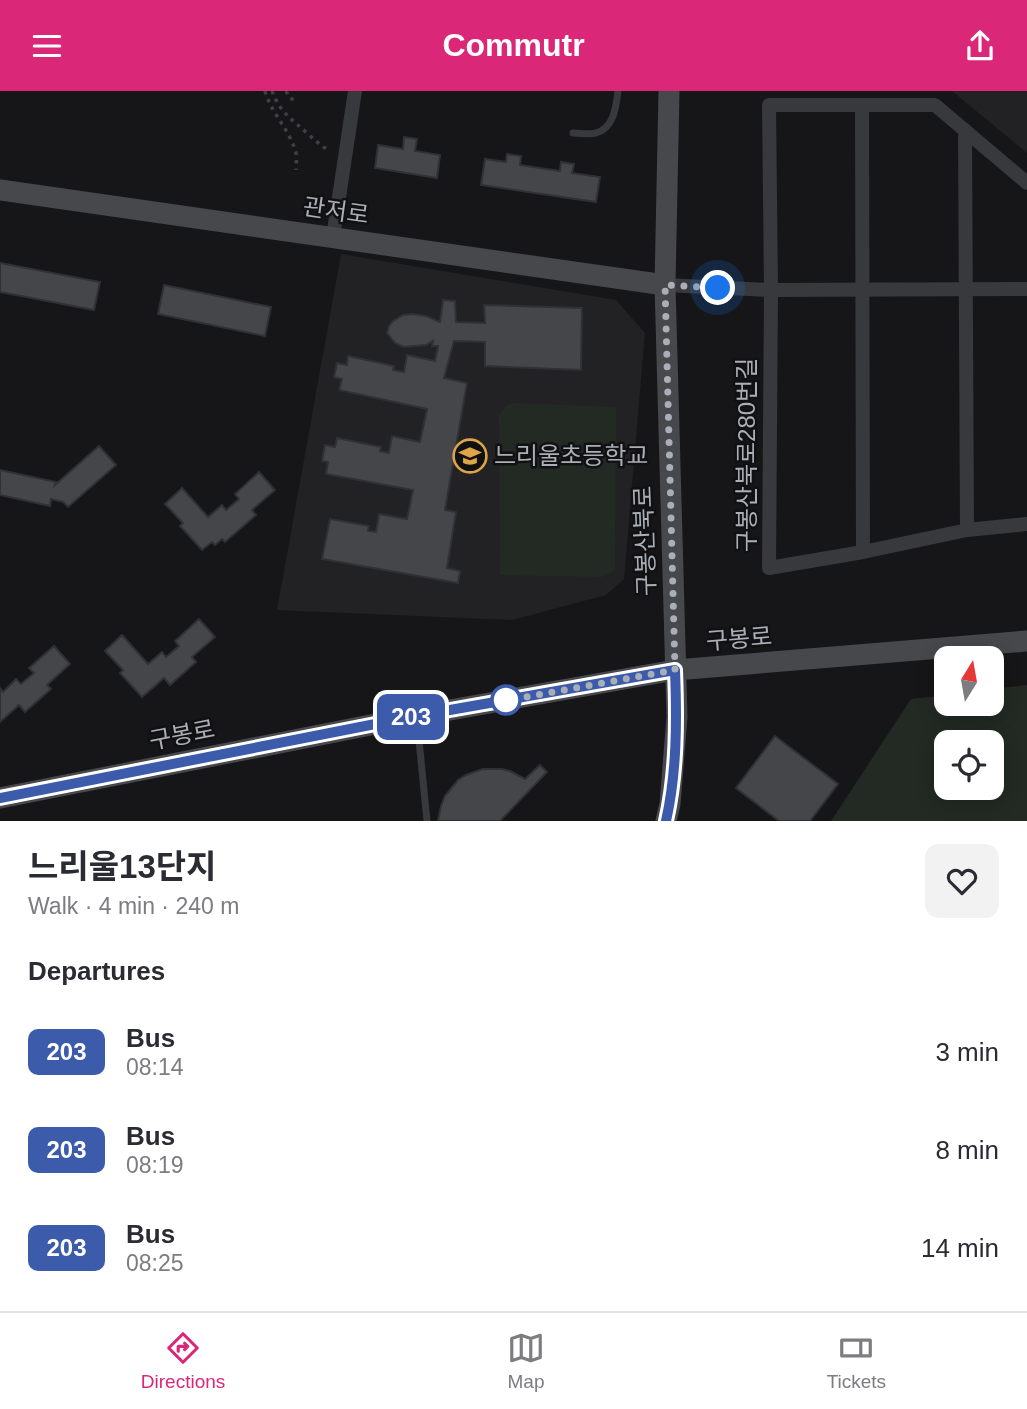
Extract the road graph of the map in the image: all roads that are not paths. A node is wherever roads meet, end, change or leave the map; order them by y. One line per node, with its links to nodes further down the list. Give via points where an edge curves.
1 (355, 91): 9 (street)
2 (618, 91): 6 (lane, via 608,126 595,134)
3 (669, 91): 10 (main road, 구봉산북로)
4 (862, 105): 5 (street, 구봉산북로280번길, via 935,105); 13 (street, 구봉산북로280번길, via 769,105); 14 (street)
5 (964, 130): 7 (street, 구봉산북로280번길); 11 (street)
6 (573, 133)
7 (1027, 183)
8 (0, 190): 9 (main road, 관저로)
9 (333, 237): 10 (main road, 관저로)
10 (665, 285): 13 (street); 19 (main road, 구봉산북로)
11 (966, 289): 12 (street); 14 (street); 16 (street)
12 (1027, 289)
13 (771, 290): 14 (street); 17 (street, 구봉산북로280번길, via 769,568)
14 (863, 290): 17 (street)
15 (1027, 524): 16 (street, 구봉산북로280번길)
16 (967, 530): 17 (street, 구봉산북로280번길)
17 (863, 552)
18 (1027, 641): 19 (main road, 구봉로)
19 (675, 670): 20 (main road, 구봉로); 23 (main road, 구봉산북로, via 677,717)
20 (416, 716): 21 (main road, 구봉로); 22 (lane)
21 (0, 798)
22 (426, 821)
23 (666, 821)

